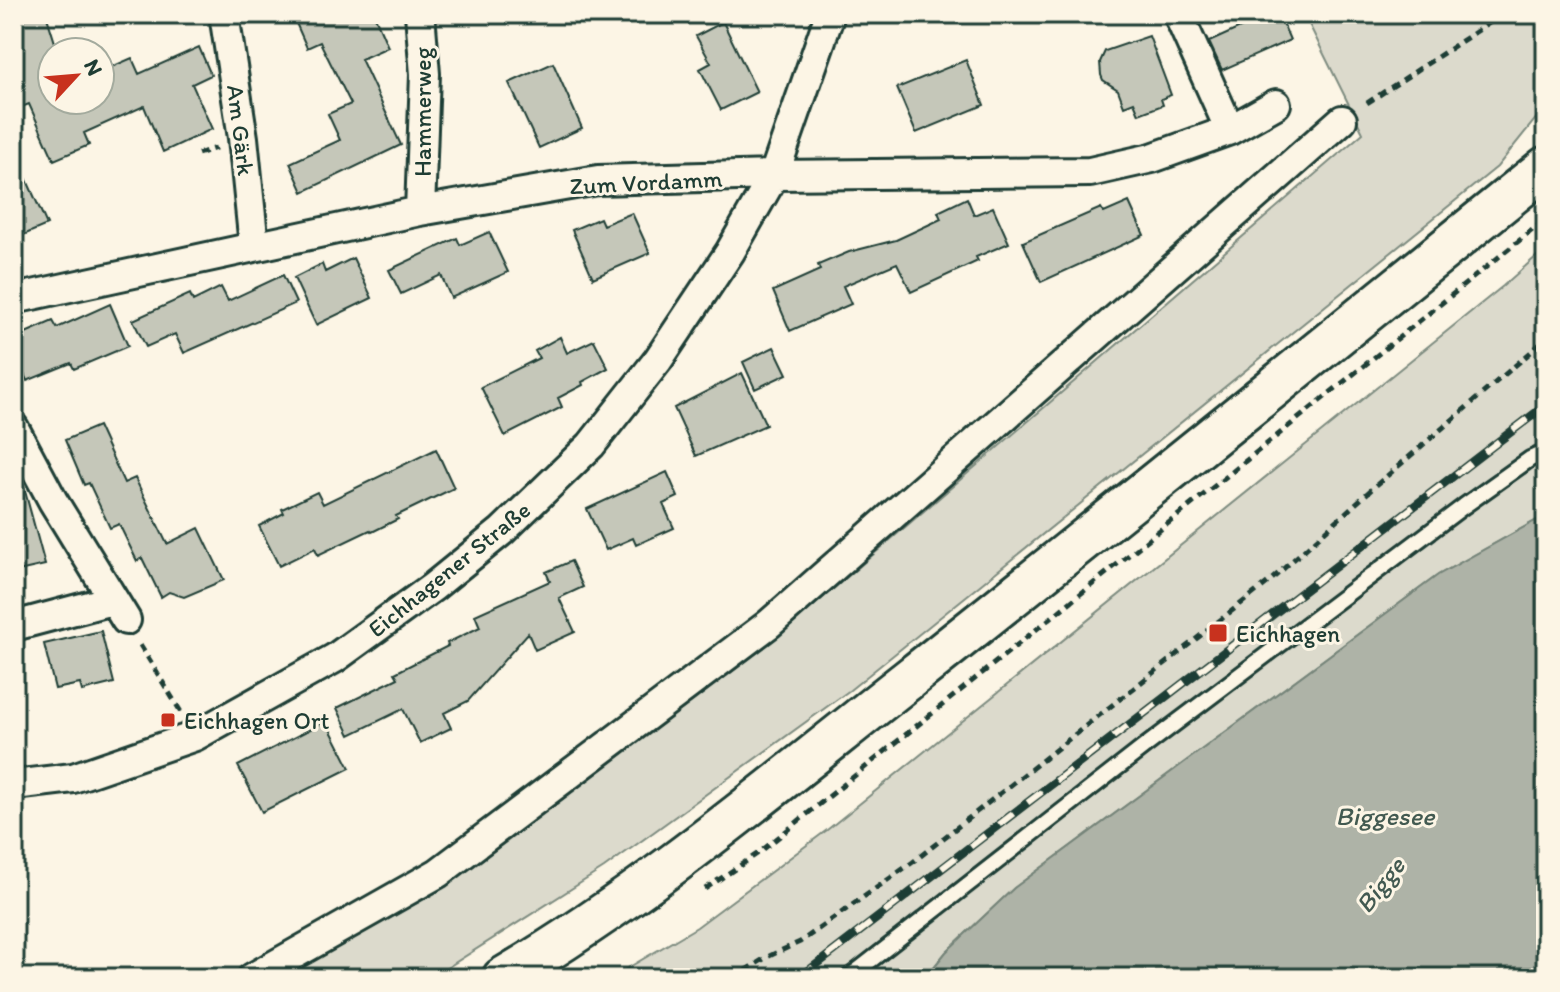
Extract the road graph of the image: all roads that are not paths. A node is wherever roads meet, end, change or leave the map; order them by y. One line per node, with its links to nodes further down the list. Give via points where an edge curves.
1 (224, 14): 11 (street, Am Gärk)
2 (420, 14): 10 (street, Hammerweg, via 425,74)
3 (830, 14): 9 (street, Eichhagener Straße)
4 (1178, 14): 7 (street)
5 (1276, 104): 7 (street, Zum Vordamm)
6 (1342, 120): 17 (street, via 769,624 438,873)
7 (1230, 130): 9 (street, Zum Vordamm, via 1152,158 1090,172)
8 (1546, 167): 18 (main road, via 1125,509 746,807 640,888)
9 (774, 175): 10 (street, Zum Vordamm, via 598,180); 16 (street, Eichhagener Straße, via 658,360 591,445 502,531 433,587 335,658 195,736 73,778)
10 (420, 211): 11 (street, Zum Vordamm)
11 (254, 246): 12 (street, Zum Vordamm)
12 (14, 299)
13 (14, 428): 15 (street, via 119,610)
14 (1546, 452): 19 (lane, via 1451,515)
15 (14, 626)
16 (14, 785)
17 (252, 978)
18 (503, 978)
19 (848, 978)

